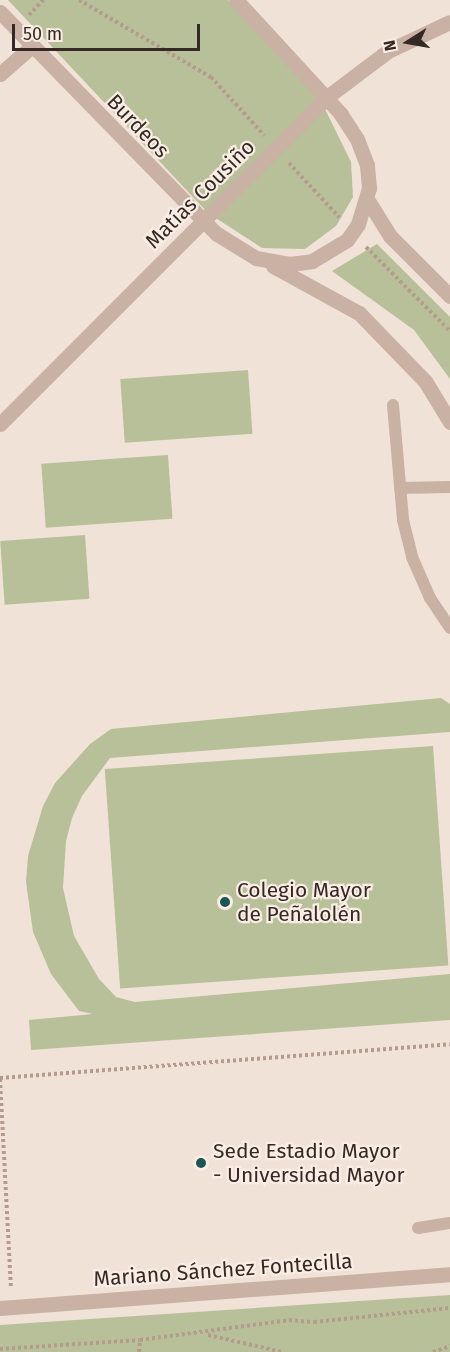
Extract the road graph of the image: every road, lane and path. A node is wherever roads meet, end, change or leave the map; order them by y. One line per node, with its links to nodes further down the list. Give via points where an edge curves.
1 (236, 0): 6 (street, Burdeos)
2 (0, 12): 4 (street, Burdeos)
3 (450, 22): 6 (street, Matías Cousiño, via 388,51)
4 (32, 46): 5 (street); 8 (street, Burdeos)
5 (0, 74)
6 (327, 97): 7 (street, Burdeos, via 350,126 363,152 369,177); 8 (street, Matías Cousiño)
7 (367, 199): 9 (street, Burdeos, via 353,232 326,255 288,264); 10 (street, via 390,236)
8 (202, 221): 9 (street, Burdeos); 13 (street, Matías Cousiño)
9 (256, 258): 12 (street, Burdeos, via 359,313 425,381)
10 (450, 296)
11 (393, 405): 15 (lane)
12 (450, 422)
13 (0, 424)
14 (450, 487): 15 (lane)
15 (400, 488): 16 (lane, via 412,557 430,598)
16 (450, 628)
17 (450, 1044): 18 (path)
18 (0, 1079): 22 (path)
19 (450, 1223): 20 (lane)
20 (418, 1227)
21 (450, 1274): 22 (street, Mariano Sánchez Fontecilla)
22 (6, 1307)
23 (450, 1308): 24 (path, via 314,1322 289,1320)
24 (204, 1334): 25 (path); 29 (path)
25 (140, 1340): 27 (path); 28 (path)
26 (450, 1346): 30 (path)
27 (0, 1348)
28 (139, 1352)
29 (282, 1352)
30 (433, 1352)

